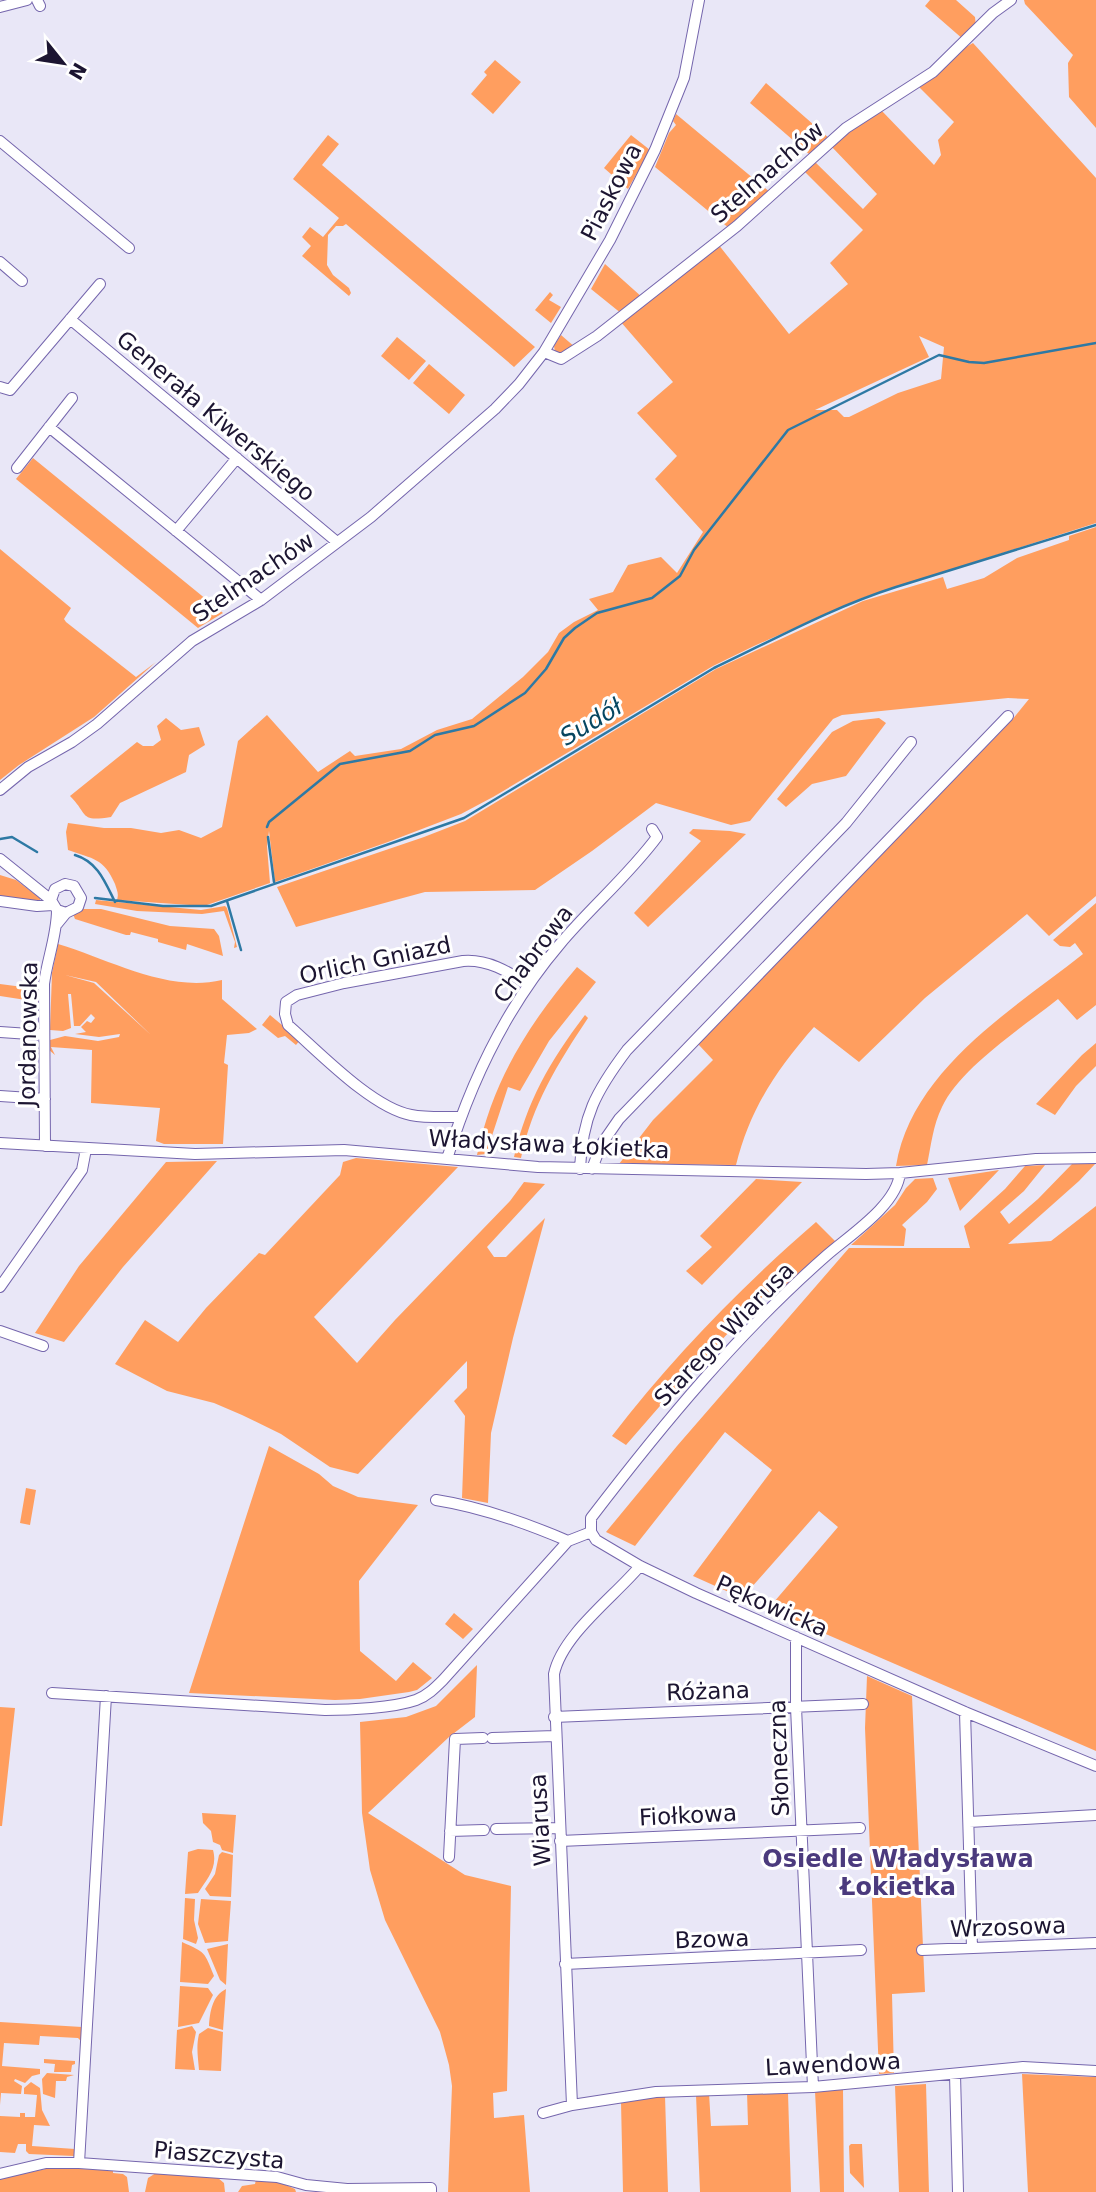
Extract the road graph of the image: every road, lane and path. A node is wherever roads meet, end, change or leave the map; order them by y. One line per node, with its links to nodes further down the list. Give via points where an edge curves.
1 (26, 0): 4 (street)
2 (699, 0): 11 (street, Piaskowa, via 684,78 665,129 610,240)
3 (1011, 0): 11 (street, Stelmachów, via 933,72 846,128 737,226 597,336 561,359)
4 (0, 7)
5 (0, 141): 6 (street)
6 (129, 248)
7 (0, 262): 8 (street)
8 (22, 281)
9 (100, 284): 10 (street)
10 (70, 319): 13 (street, via 10,390); 16 (street, Generała Kiwerskiego)
11 (544, 352): 12 (street, Piaskowa)
12 (519, 384): 19 (street, Stelmachów)
13 (3, 389)
14 (72, 398): 15 (street)
15 (49, 427): 17 (street); 20 (street)
16 (237, 458): 20 (street); 21 (street, Generała Kiwerskiego)
17 (17, 468)
18 (400, 474): 19 (street)
19 (409, 484): 21 (street, Stelmachów)
20 (176, 531): 22 (street)
21 (337, 542): 22 (street, Stelmachów)
22 (261, 600): 25 (street, Stelmachów, via 192,641 97,724)
23 (1008, 716): 44 (street, via 619,1119)
24 (911, 743): 43 (street, via 846,823 626,1050 586,1118)
25 (0, 790)
26 (652, 829): 32 (street, Chabrowa, via 657,837 646,852)
27 (0, 859): 28 (street)
28 (26, 879): 29 (street); 31 (street)
29 (57, 887): 31 (street, via 53,892); 31 (street, via 69,884 80,893 75,910)
30 (0, 901): 31 (street)
31 (57, 907): 34 (street, Jordanowska, via 44,985)
32 (528, 985): 37 (street, Chabrowa, via 478,1073); 37 (street, Orlich Gniazd, via 508,971 474,960 344,983 286,1002 288,1025 387,1108 412,1116)
33 (0, 1032): 34 (street)
34 (44, 1035): 36 (street, Jordanowska)
35 (0, 1096): 36 (street)
36 (45, 1099): 39 (street, Jordanowska)
37 (460, 1118): 42 (street, Chabrowa)
38 (0, 1143): 39 (street, Władysława Łokietka)
39 (45, 1146): 40 (street, Władysława Łokietka)
40 (86, 1149): 42 (street, Władysława Łokietka, via 195,1154 344,1150); 46 (street, via 82,1170)
41 (1096, 1158): 45 (street, Władysława Łokietka, via 1036,1159)
42 (447, 1159): 43 (street, Władysława Łokietka)
43 (580, 1169): 44 (street, Władysława Łokietka)
44 (592, 1169): 45 (street, Władysława Łokietka)
45 (900, 1174): 50 (street, Starego Wiarusa, via 897,1189 883,1207 753,1327 651,1440 592,1518)
46 (0, 1287)
47 (0, 1331): 48 (street)
48 (43, 1346)
49 (436, 1500): 51 (street, via 462,1504)
50 (591, 1532): 51 (street); 52 (street, Pękowicka, via 596,1540)
51 (568, 1541): 55 (street, via 443,1680 414,1701 335,1710)
52 (640, 1566): 53 (street, Pękowicka); 59 (street, Wiarusa, via 562,1651 554,1674)
53 (796, 1637): 57 (street, Słoneczna); 58 (street, Pękowicka)
54 (52, 1693): 55 (street)
55 (106, 1696): 83 (street)
56 (863, 1704): 57 (street, Różana)
57 (796, 1707): 59 (street, Różana); 67 (street, Słoneczna)
58 (965, 1712): 61 (street, Pękowicka); 63 (street)
59 (554, 1717): 60 (street, Wiarusa)
60 (555, 1736): 64 (street, Wiarusa); 69 (street, via 455,1739)
61 (1096, 1766)
62 (1096, 1815): 63 (street)
63 (969, 1822): 73 (street)
64 (560, 1828): 66 (street); 70 (street, Wiarusa)
65 (860, 1828): 67 (street, Fiołkowa)
66 (496, 1829)
67 (801, 1829): 70 (street, Fiołkowa); 76 (street, Słoneczna)
68 (484, 1830): 69 (street)
69 (450, 1831): 71 (street)
70 (560, 1841): 77 (street, Wiarusa)
71 (449, 1857)
72 (1096, 1943): 73 (street, Wrzosowa)
73 (971, 1948): 75 (street, Wrzosowa)
74 (861, 1950): 76 (street, Bzowa)
75 (922, 1950)
76 (807, 1954): 77 (street, Bzowa); 80 (street, Słoneczna)
77 (565, 1964): 81 (street, Wiarusa)
78 (1096, 2071): 79 (street, Lawendowa, via 1023,2067)
79 (955, 2074): 80 (street, Lawendowa); 86 (street)
80 (813, 2087): 81 (street, Lawendowa, via 656,2092)
81 (572, 2105): 82 (street)
82 (543, 2113)
83 (79, 2163): 84 (street, Piaszczysta, via 46,2163); 85 (street, Piaszczysta, via 278,2177 347,2189 430,2188)
84 (0, 2174)
85 (431, 2192)
86 (958, 2192)

